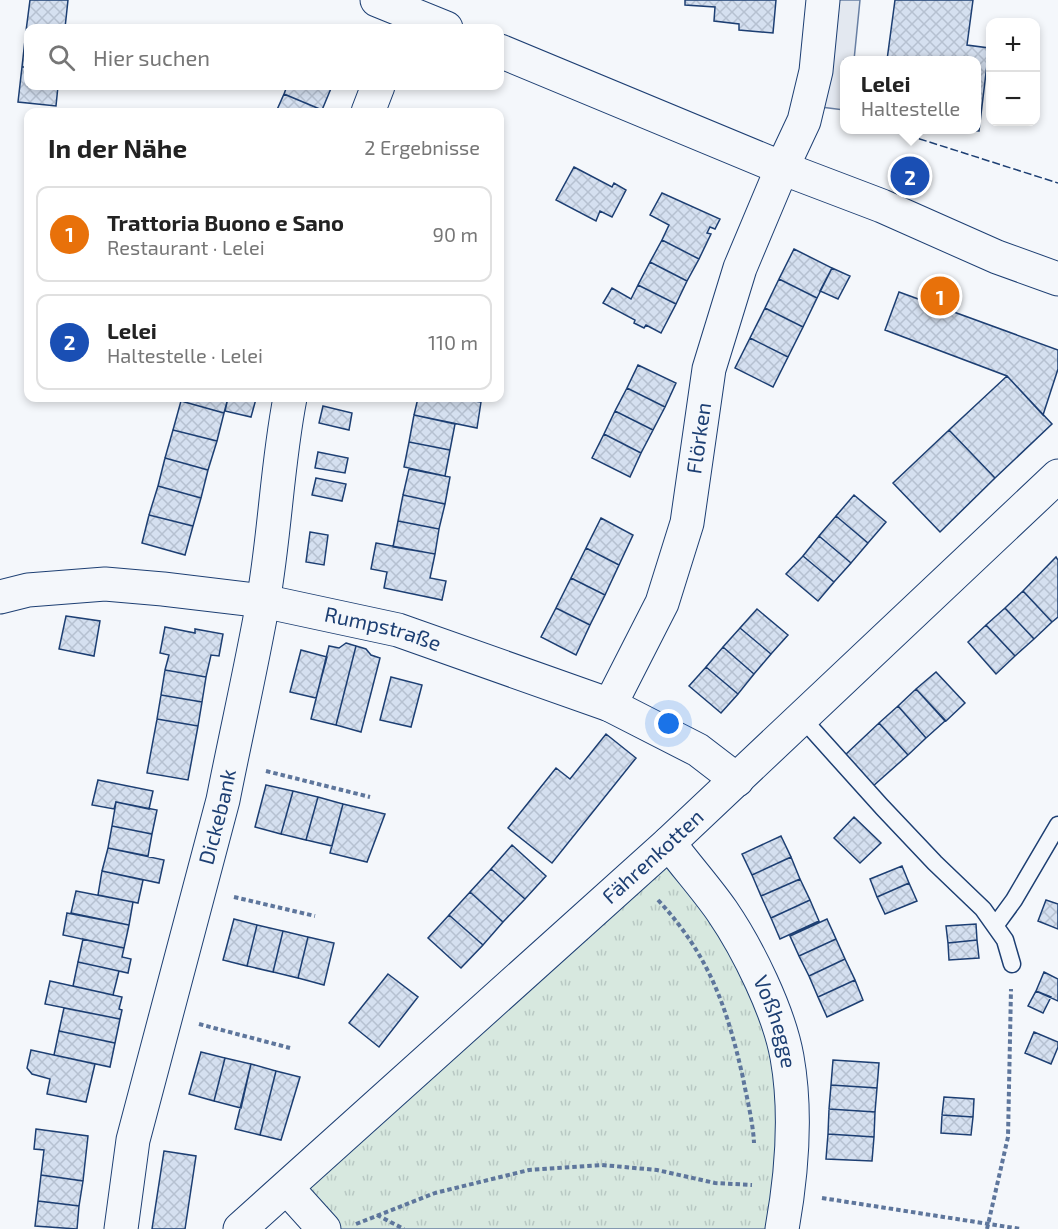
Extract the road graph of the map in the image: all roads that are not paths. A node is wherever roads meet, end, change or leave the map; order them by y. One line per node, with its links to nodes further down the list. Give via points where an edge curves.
1 (377, 0): 3 (street)
2 (823, 0): 8 (street, Flörken, via 812,94)
3 (403, 20): 4 (street)
4 (424, 24)
5 (504, 53): 8 (street)
6 (376, 90): 7 (street)
7 (370, 108)
8 (782, 168): 9 (street); 14 (street, Flörken, via 740,268 709,369 687,523 662,603)
9 (1058, 279)
10 (289, 402): 13 (street, Dickebank)
11 (1058, 476): 15 (street, Fährenkotten)
12 (0, 597): 13 (street, Rumpstraße, via 28,590 105,584)
13 (263, 601): 14 (street, Rumpstraße, via 398,630); 23 (street, Dickebank, via 231,762 133,1140)
14 (610, 705): 16 (street, Rumpstraße, via 698,750)
15 (802, 718): 16 (street, Fährenkotten); 19 (lane)
16 (737, 780): 18 (street, Fährenkotten)
17 (1058, 825): 19 (lane)
18 (669, 843): 21 (street, Fährenkotten); 25 (street, Voßhegge, via 723,912 747,954 787,1055 793,1115)
19 (995, 926): 20 (lane, via 1005,940)
20 (1012, 964)
21 (286, 1188): 22 (street); 24 (street, Fährenkotten)
22 (340, 1227)
23 (121, 1229)
24 (240, 1229)
25 (782, 1229)

